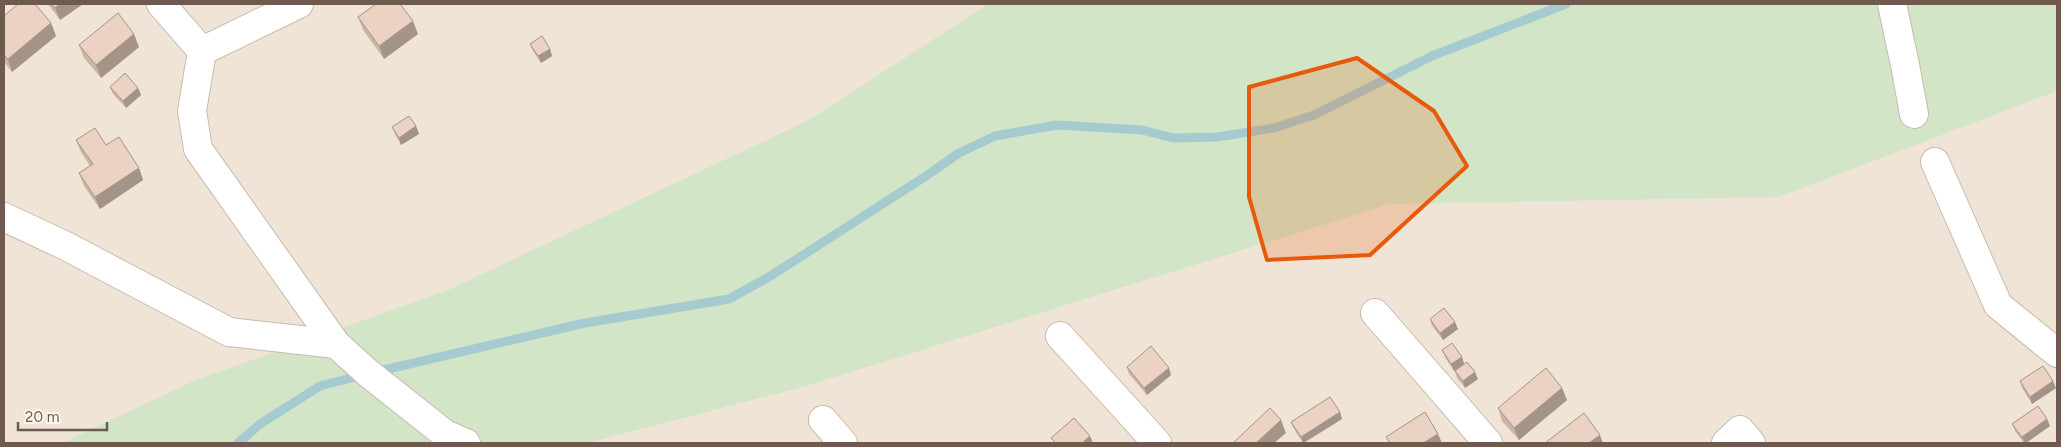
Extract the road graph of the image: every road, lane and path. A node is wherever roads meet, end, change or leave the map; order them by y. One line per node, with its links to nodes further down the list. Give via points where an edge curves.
1 (161, 4): 4 (street)
2 (299, 4): 4 (street)
3 (1892, 4): 5 (street)
4 (202, 51): 10 (street, via 192,112 198,149)
5 (1914, 114)
6 (1935, 162): 11 (street, via 1998,304)
7 (4, 217): 10 (street, via 229,332)
8 (1375, 313): 16 (street)
9 (1060, 336): 15 (street)
10 (336, 344): 13 (street, via 445,434)
11 (2057, 353)
12 (823, 420): 14 (street)
13 (466, 443)
14 (843, 443)
15 (1157, 443)
16 (1488, 443)
17 (1726, 443): 18 (street, via 1740,430)
18 (1751, 443)

